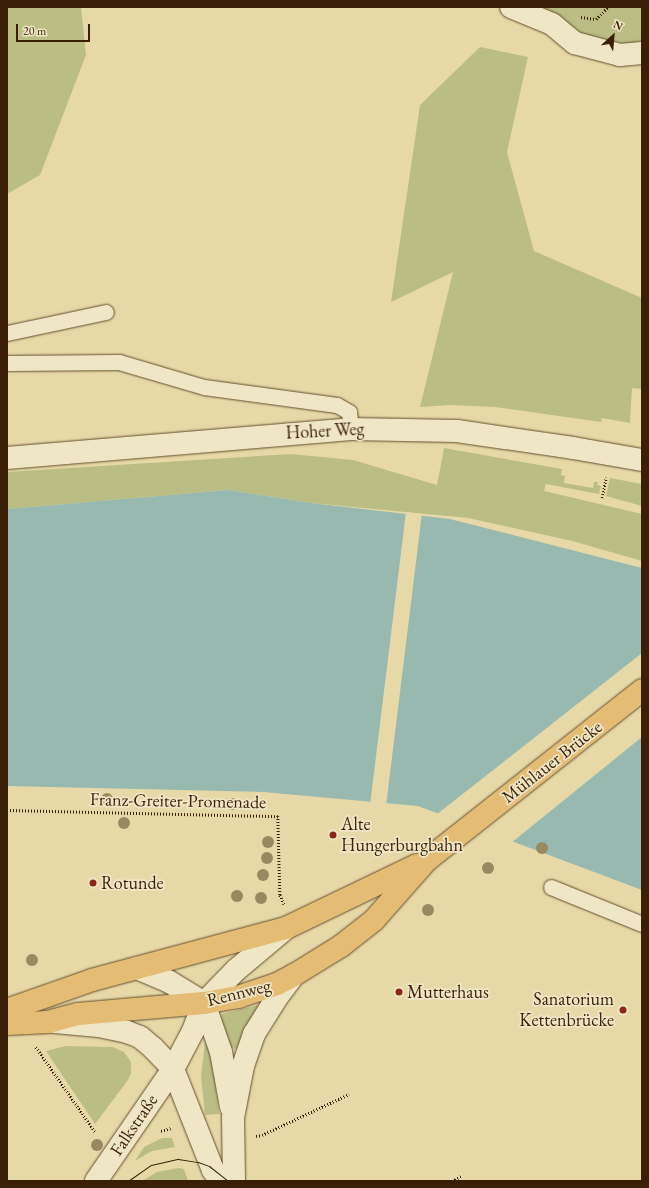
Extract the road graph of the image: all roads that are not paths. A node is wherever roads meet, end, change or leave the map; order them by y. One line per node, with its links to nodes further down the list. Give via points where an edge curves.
1 (511, 7): 2 (street, via 552,24 574,43 620,56)
2 (642, 53)
3 (106, 312): 4 (lane)
4 (7, 334)
5 (7, 363): 6 (lane, via 119,362 204,387 336,405 349,412)
6 (351, 429): 7 (street, Hoher Weg); 8 (street, Hoher Weg, via 457,431)
7 (7, 458)
8 (642, 460)
9 (642, 690): 10 (main road, Mühlauer Brücke)
10 (461, 833): 11 (main road, Rennweg)
11 (427, 860): 13 (main road, Rennweg); 16 (main road, Rennweg, via 374,920 341,946)
12 (551, 887): 14 (lane)
13 (286, 919): 15 (main road, Rennweg); 17 (street)
14 (642, 924)
15 (137, 968): 17 (street, via 168,981); 18 (main road, Rennweg, via 92,980)
16 (294, 975): 17 (main road, Rennweg, via 277,984 244,995); 22 (street, via 274,1000 252,1039 243,1066)
17 (204, 1003): 19 (main road, Rennweg, via 78,1014); 21 (street, Falkstraße); 22 (street, via 221,1052)
18 (7, 1010)
19 (48, 1022): 20 (main road, Rennweg); 21 (street, via 99,1026 127,1032 145,1040)
20 (7, 1024)
21 (173, 1069): 23 (street, Falkstraße); 24 (street, via 213,1170)
22 (234, 1128): 25 (street)
23 (96, 1181)
24 (221, 1181)
25 (234, 1181)

